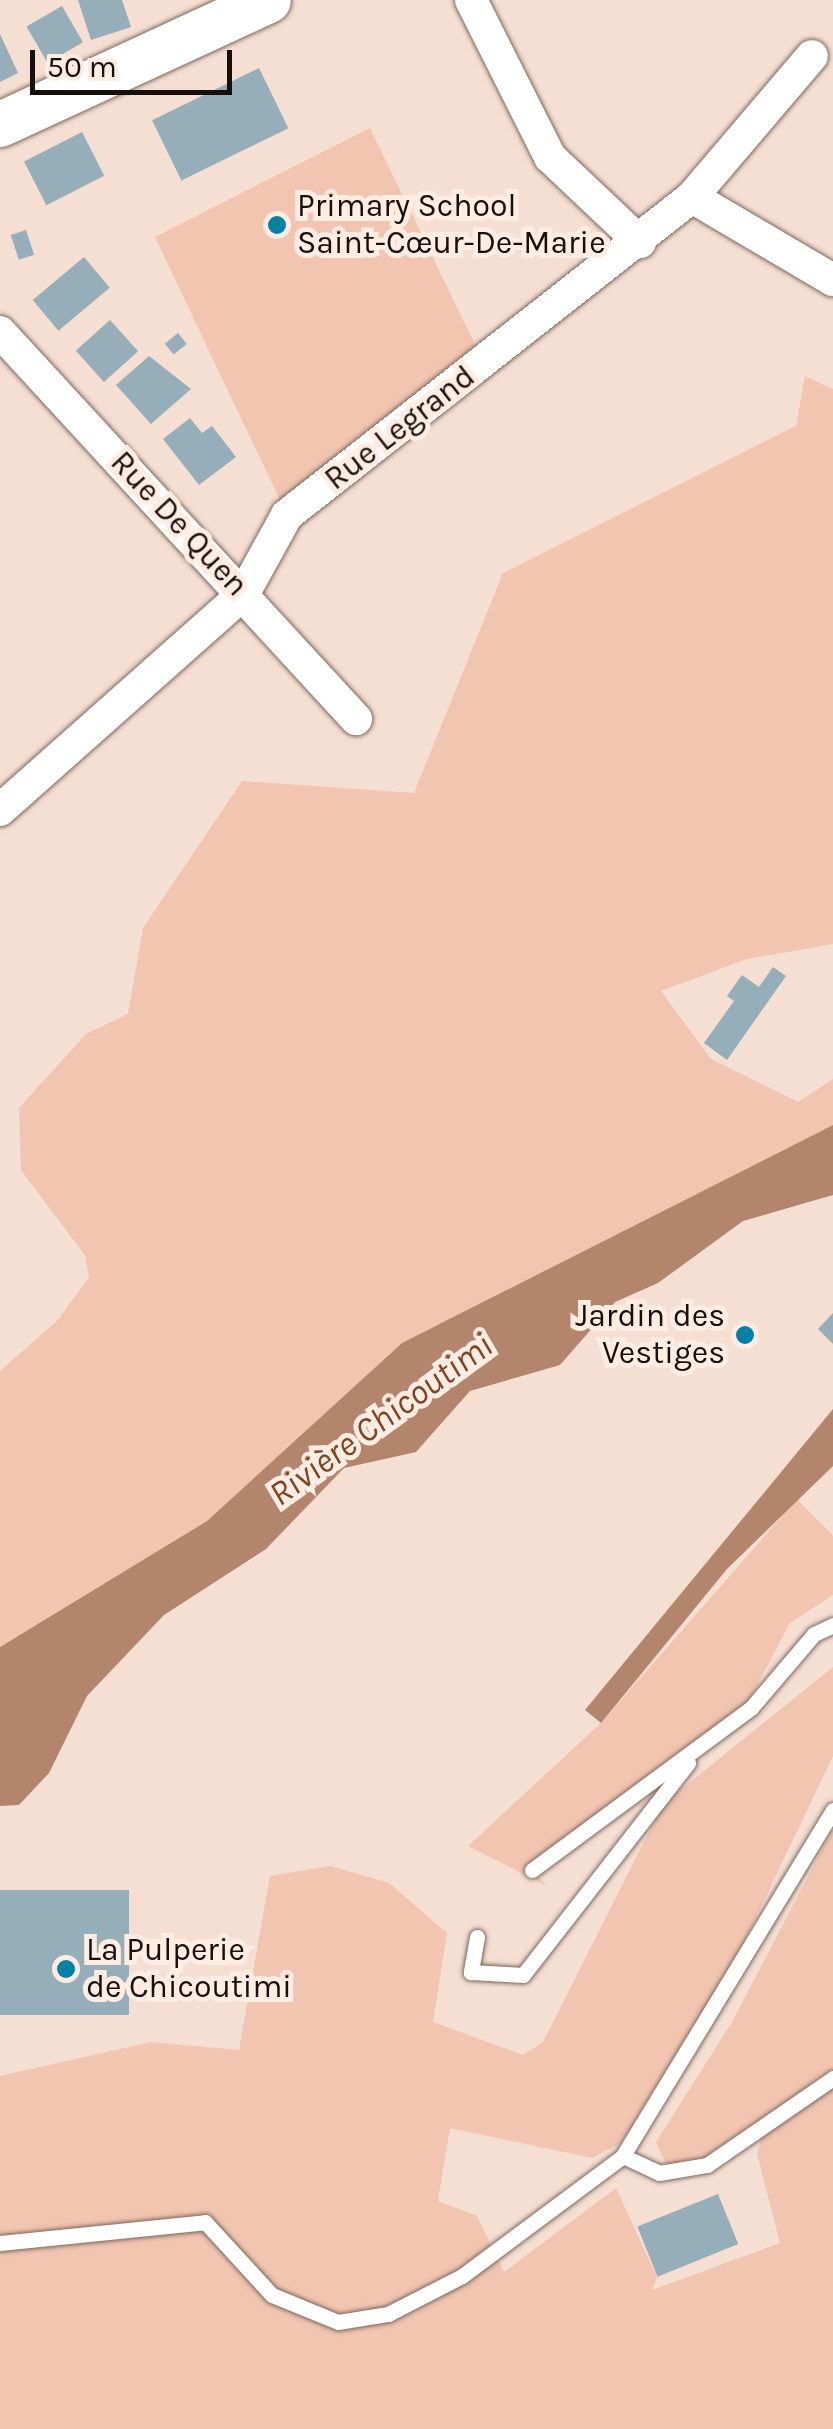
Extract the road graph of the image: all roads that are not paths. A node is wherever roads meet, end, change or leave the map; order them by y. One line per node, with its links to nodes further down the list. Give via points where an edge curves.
1 (268, 0): 4 (street)
2 (471, 0): 6 (street, via 550,156)
3 (812, 56): 5 (street, Rue Legrand)
4 (0, 124)
5 (692, 196): 6 (street, Rue Legrand); 7 (street)
6 (640, 242): 9 (street, Rue Legrand, via 288,515)
7 (833, 280)
8 (0, 332): 9 (street, Rue De Quen)
9 (244, 593): 10 (street, Rue De Quen); 11 (street, Rue Legrand)
10 (356, 719)
11 (0, 810)
12 (833, 1625): 13 (lane)
13 (705, 1746): 15 (lane); 16 (lane, via 523,1975 490,1980 471,1972)
14 (833, 1810): 18 (lane)
15 (532, 1870)
16 (477, 1937)
17 (833, 2078): 18 (lane, via 707,2165 659,2172)
18 (622, 2156): 19 (lane, via 462,2276 388,2314 338,2322 272,2294 205,2222)
19 (0, 2243)

